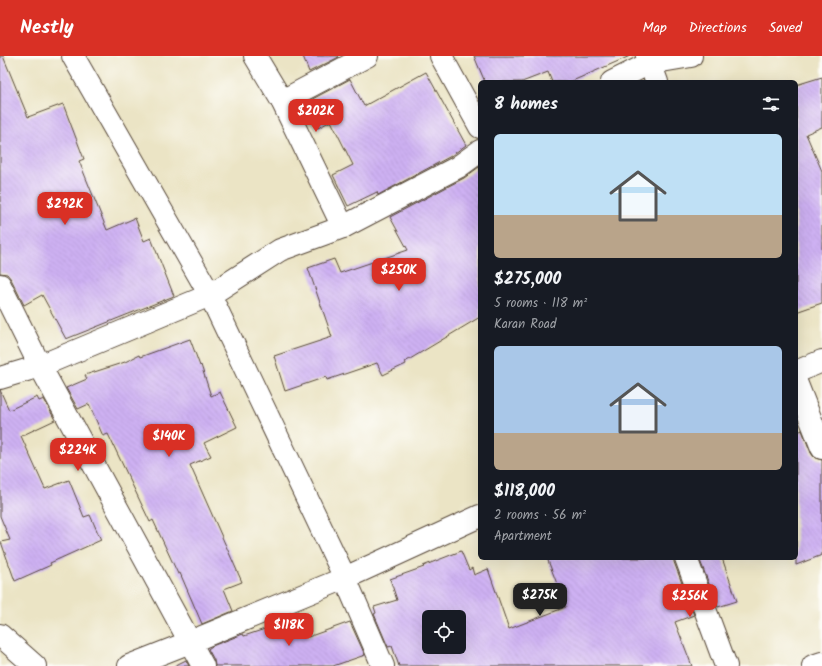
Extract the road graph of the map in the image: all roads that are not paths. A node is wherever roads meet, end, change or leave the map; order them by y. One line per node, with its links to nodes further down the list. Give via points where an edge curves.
1 (73, 56): 13 (street)
2 (255, 56): 8 (street)
3 (368, 56): 8 (street)
4 (441, 56): 9 (street)
5 (692, 56): 6 (street)
6 (651, 67): 7 (street)
7 (617, 80)
8 (282, 101): 11 (street)
9 (478, 124)
10 (478, 152): 11 (street, via 458,167)
11 (343, 227): 13 (street, via 280,250)
12 (0, 285): 15 (street)
13 (210, 295): 15 (street); 22 (street)
14 (822, 361): 16 (street)
15 (40, 366): 17 (street); 24 (street)
16 (798, 371)
17 (0, 378)
18 (798, 387): 19 (street)
19 (822, 448)
20 (478, 517): 22 (street)
21 (687, 560): 30 (street)
22 (345, 578): 24 (street); 29 (street)
23 (0, 635): 26 (street)
24 (190, 642): 27 (street); 28 (street)
25 (822, 663): 31 (street)
26 (35, 666)
27 (130, 666)
28 (203, 666)
29 (383, 666)
30 (726, 666)
31 (813, 666)

